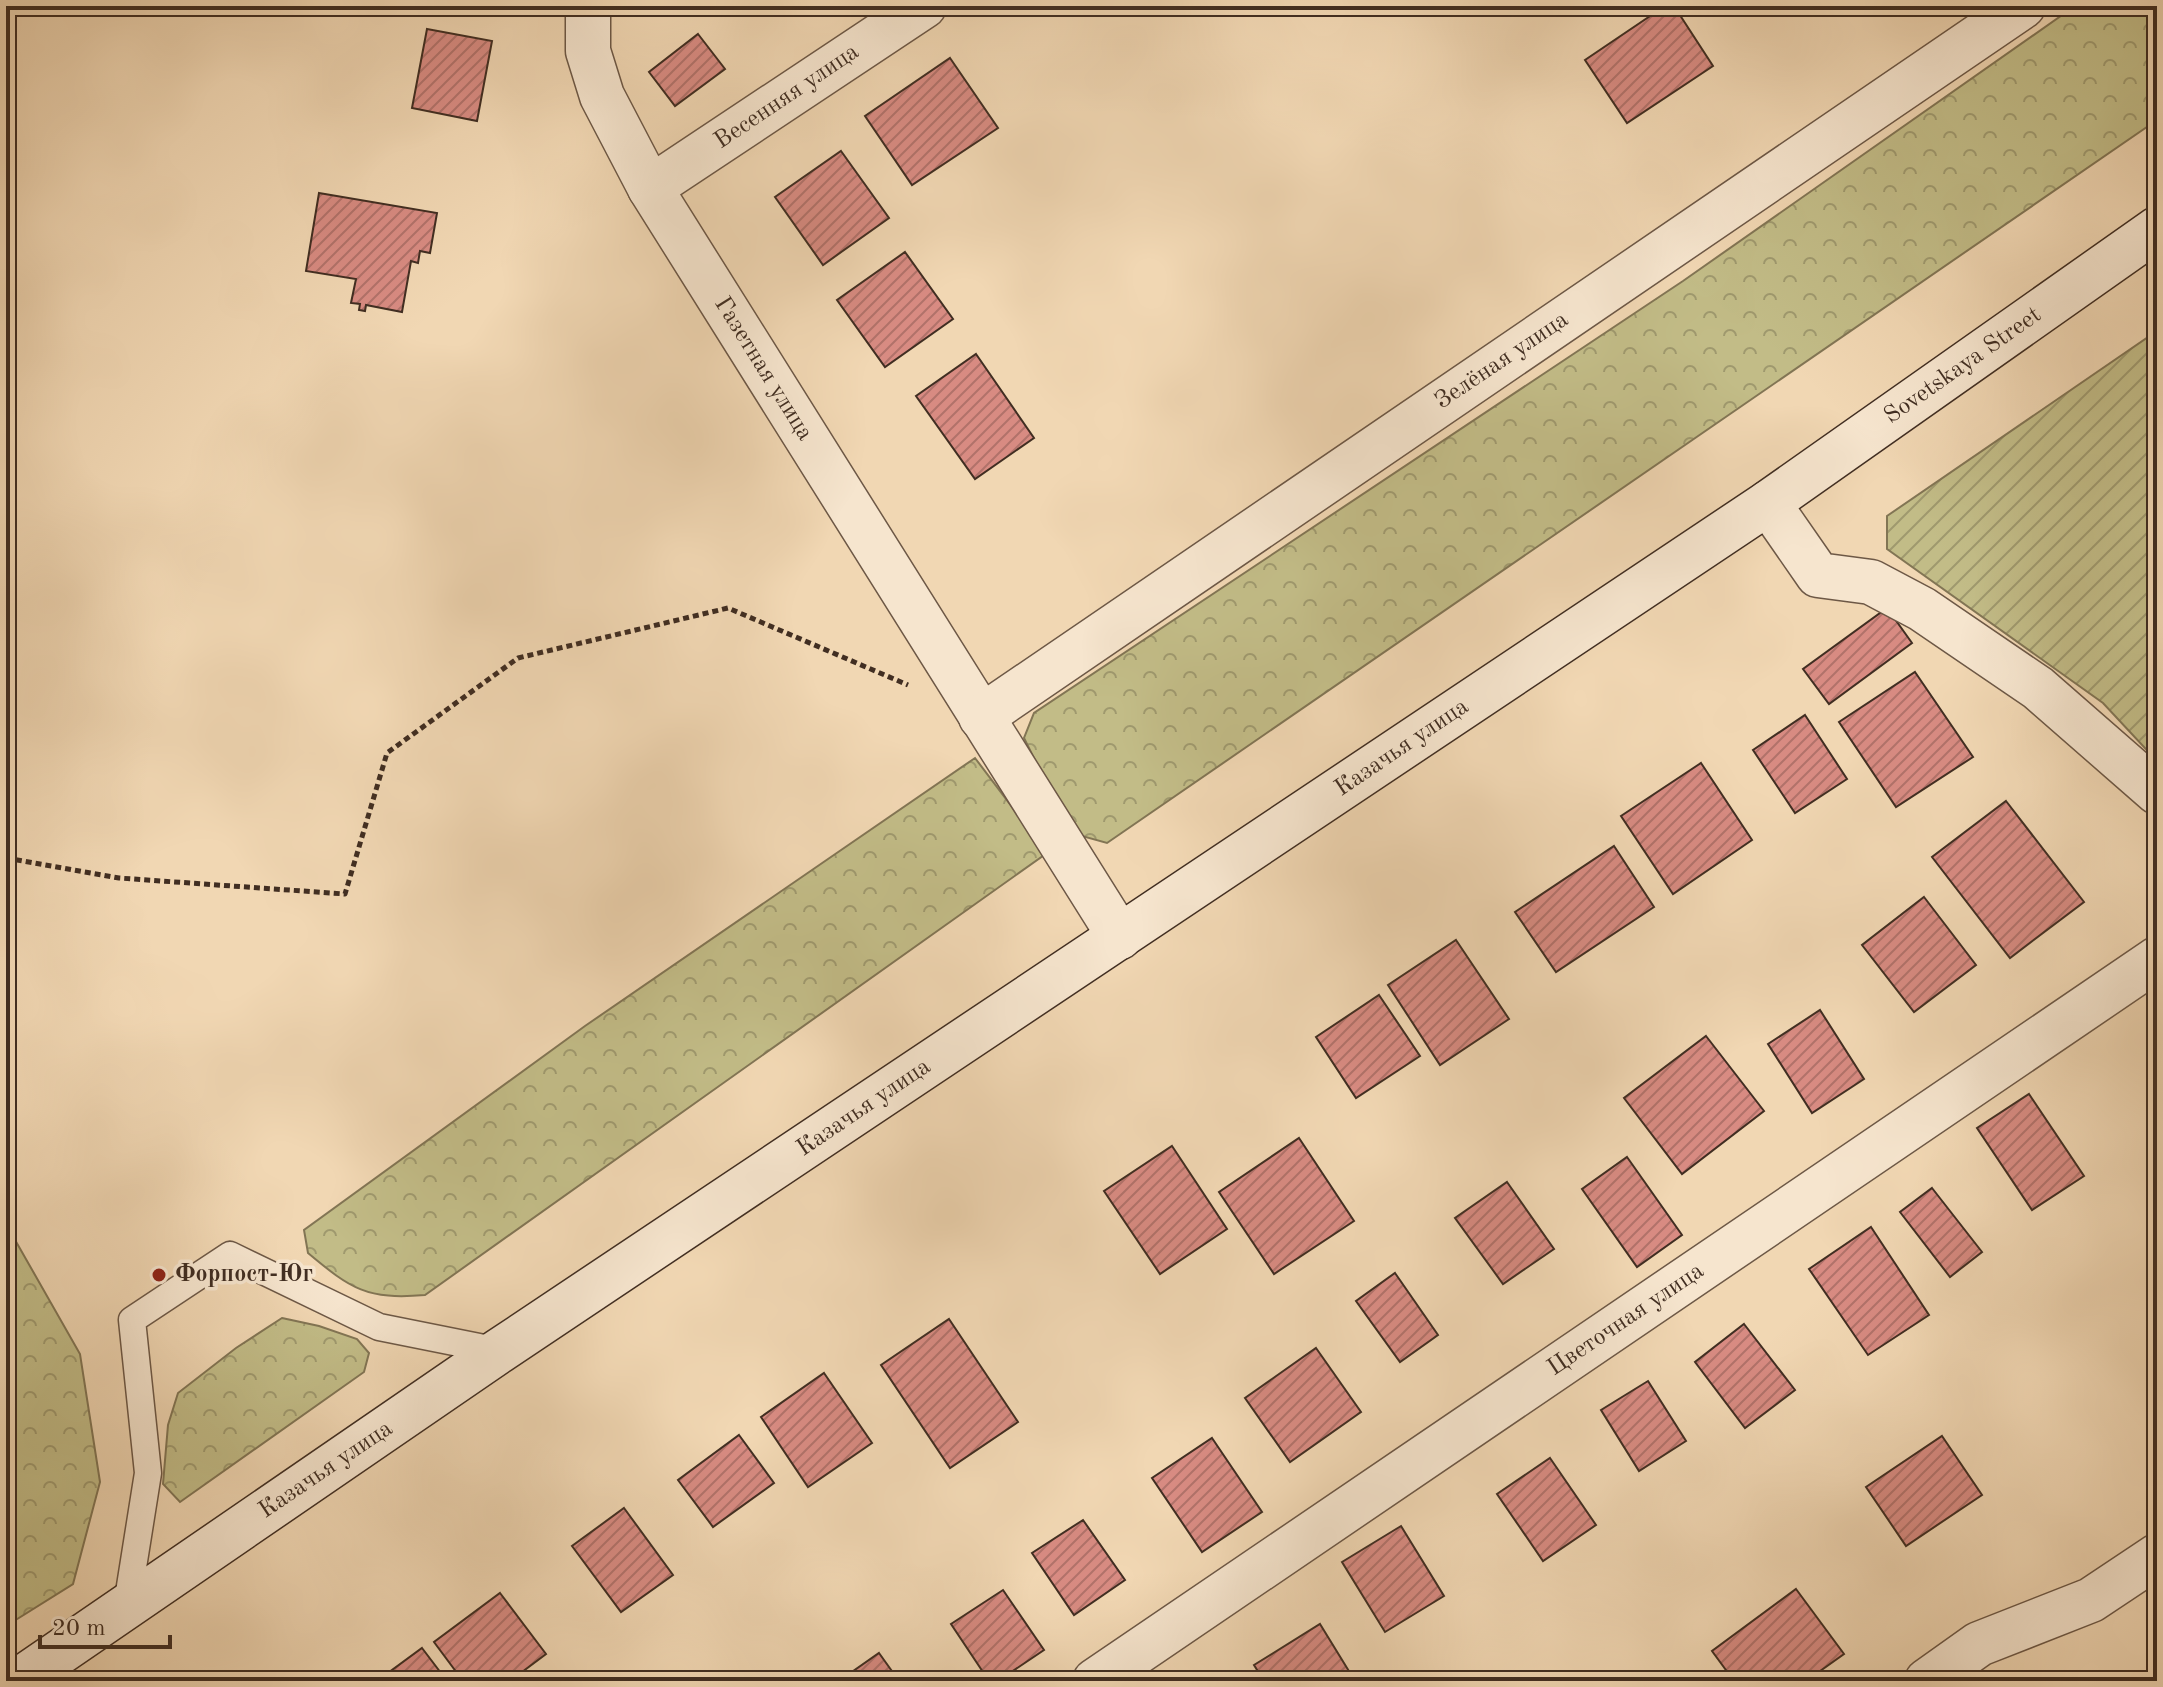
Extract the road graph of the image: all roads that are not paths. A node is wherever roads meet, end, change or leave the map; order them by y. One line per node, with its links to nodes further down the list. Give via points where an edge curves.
1 (588, 6): 4 (street, Газетная улица, via 588,51 602,96)
2 (924, 6): 4 (street, Весенняя улица)
3 (2023, 6): 8 (street, Зелёная улица)
4 (650, 188): 8 (street, Газетная улица)
5 (2157, 229): 6 (street, Sovetskaya Street)
6 (1768, 503): 7 (street, Sovetskaya Street); 9 (street, via 1818,575 1871,582 1922,609 2038,688)
7 (1713, 540): 10 (street, Казачья улица)
8 (981, 717): 10 (street, Газетная улица)
9 (2152, 778)
10 (1120, 937): 12 (street, Казачья улица)
11 (2157, 959): 16 (street, Цветочная улица)
12 (499, 1351): 14 (street, Казачья улица); 14 (lane, via 379,1327 230,1255 132,1320 148,1473)
13 (2157, 1556): 17 (street, via 2091,1600 1979,1644)
14 (127, 1605): 15 (street, Казачья улица)
15 (18, 1681)
16 (1095, 1681)
17 (1927, 1681)

